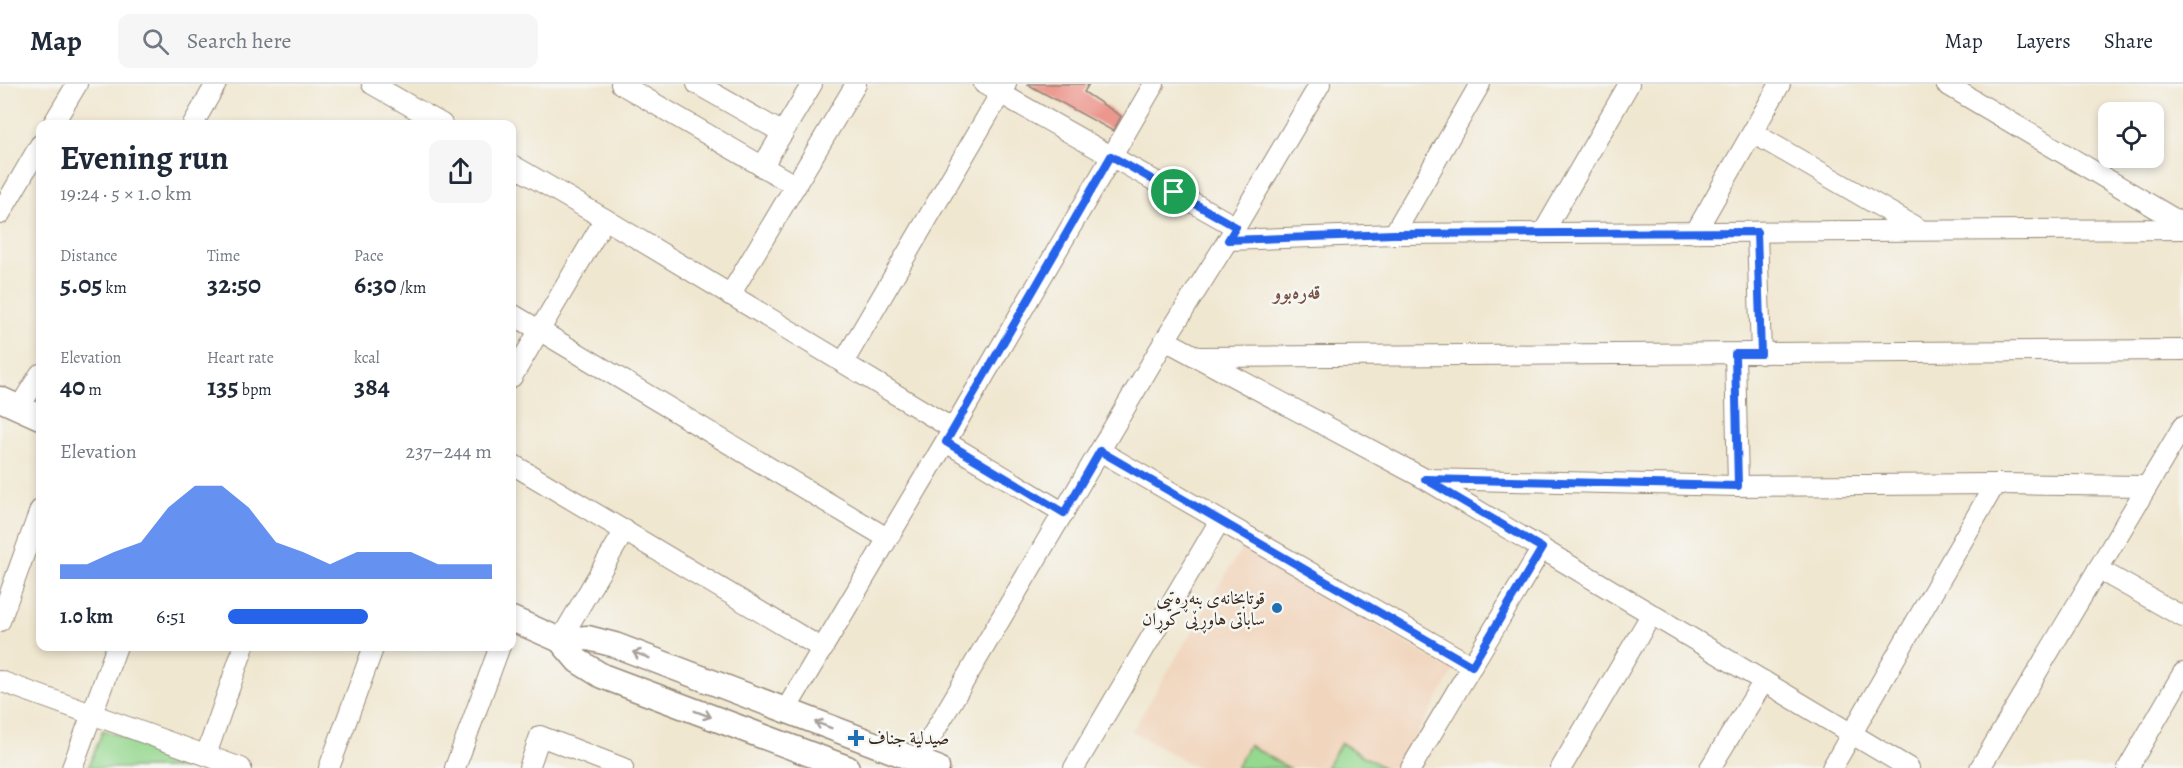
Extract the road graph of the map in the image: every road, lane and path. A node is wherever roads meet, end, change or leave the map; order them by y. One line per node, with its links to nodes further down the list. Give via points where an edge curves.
1 (77, 84): 15 (street)
2 (216, 84): 16 (street)
3 (621, 84): 23 (street)
4 (697, 84): 18 (street)
5 (812, 84): 18 (street)
6 (856, 84): 24 (street)
7 (1154, 84): 21 (street)
8 (1320, 84): 31 (street)
9 (1480, 84): 34 (street)
10 (1629, 84): 32 (street)
11 (1780, 84): 19 (street)
12 (1946, 84): 27 (street)
13 (378, 86): 17 (street)
14 (997, 87): 21 (street); 43 (street)
15 (55, 120)
16 (194, 120)
17 (435, 120)
18 (783, 133): 23 (street)
19 (1753, 133): 28 (street); 33 (street)
20 (36, 153): 25 (street)
21 (1111, 156): 31 (street); 48 (street)
22 (516, 167): 26 (street)
23 (762, 167): 24 (street)
24 (796, 186): 35 (street)
25 (0, 214)
26 (605, 219): 35 (street); 37 (street)
27 (2183, 224)
28 (1919, 229): 29 (street); 30 (street)
29 (2183, 229)
30 (1757, 232): 33 (street); 41 (street)
31 (1232, 233): 34 (street); 38 (street)
32 (1543, 233): 33 (street); 34 (street)
33 (1695, 233)
34 (1394, 234)
35 (730, 295): 43 (street)
36 (516, 316): 37 (street)
37 (539, 330): 44 (street); 59 (street)
38 (1165, 340): 42 (street); 49 (street)
39 (2183, 350): 41 (street)
40 (1735, 354): 41 (street); 42 (street); 53 (street)
41 (1761, 354)
42 (1196, 357): 51 (street)
43 (843, 363): 48 (street)
44 (516, 370)
45 (36, 381): 46 (street)
46 (20, 408)
47 (2183, 426): 54 (street)
48 (949, 435): 55 (street); 59 (street)
49 (1100, 451): 55 (street); 57 (street)
50 (516, 466): 58 (street)
51 (1425, 479): 53 (street); 60 (street)
52 (1995, 484): 53 (street); 54 (street); 78 (street)
53 (1738, 486)
54 (2147, 486): 61 (street)
55 (1064, 513): 80 (street)
56 (36, 521): 64 (street)
57 (1219, 522): 72 (street); 88 (street)
58 (625, 530): 66 (street); 67 (street)
59 (887, 538): 67 (street)
60 (1542, 548): 62 (street); 72 (street)
61 (2098, 569): 63 (street); 94 (street)
62 (1652, 615): 75 (street); 90 (street)
63 (2183, 617)
64 (0, 621)
65 (516, 621): 66 (street)
66 (560, 640): 76 (street, one-way to 66, via 615,645 588,638); 87 (street, one-way to 87, via 578,661 602,676)
67 (823, 649): 76 (street)
68 (115, 651): 77 (street)
69 (242, 651): 79 (street)
70 (372, 651): 83 (street)
71 (498, 651): 84 (street)
72 (1472, 666): 89 (street)
73 (2183, 673): 95 (street)
74 (0, 681): 77 (street)
75 (1764, 681): 78 (street); 91 (street)
76 (785, 711): 80 (street, one-way to 76)
77 (92, 714): 79 (street); 81 (street)
78 (1853, 734): 92 (street); 93 (street)
79 (206, 755): 82 (street)
80 (927, 764)
81 (72, 768)
82 (241, 768)
83 (328, 768)
84 (455, 768)
85 (529, 768): 86 (street, via 540,736)
86 (623, 768)
87 (847, 768)
88 (1074, 768)
89 (1411, 768)
90 (1561, 768)
91 (1710, 768)
92 (1832, 768)
93 (1909, 768)
94 (1980, 768)
95 (2128, 768)

